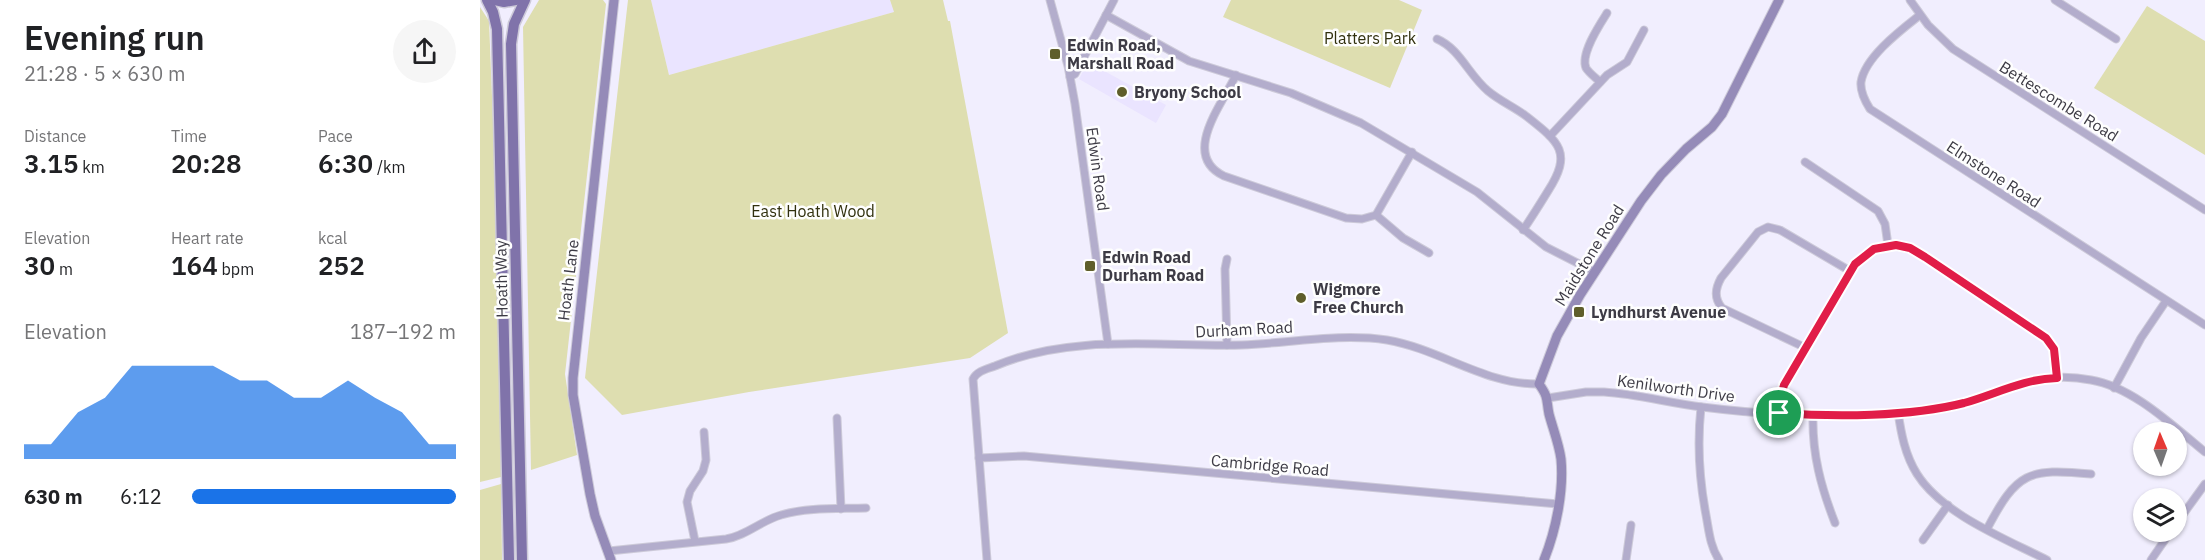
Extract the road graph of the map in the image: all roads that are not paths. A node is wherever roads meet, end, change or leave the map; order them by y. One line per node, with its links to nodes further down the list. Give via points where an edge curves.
1 (487, 0): 63 (main road, Hoath Way, via 497,29)
2 (495, 0): 3 (main road)
3 (516, 0)
4 (525, 0): 64 (main road, Hoath Way, via 514,24 511,44)
5 (614, 0): 61 (street, Hoath Lane, via 573,378 590,494)
6 (1050, 0): 18 (street, Edwin Road)
7 (1114, 0): 12 (street)
8 (1779, 0): 30 (street, Maidstone Road, via 1722,114 1660,175)
9 (1910, 0): 13 (street, Bettescombe Road)
10 (2055, 0): 16 (street)
11 (1607, 13): 19 (street, via 1585,60)
12 (1106, 15): 17 (street, via 1189,61); 18 (street)
13 (1920, 15): 23 (street, Bettescombe Road, via 1953,50); 31 (street, Elmstone Road, via 1887,43 1867,68 1862,87 1870,109)
14 (1644, 30): 19 (street, via 1627,62)
15 (1437, 39): 20 (street, via 1455,50 1488,91)
16 (2116, 39)
17 (1236, 75): 21 (street, via 1325,106); 24 (street, via 1204,140 1213,168 1224,176 1346,218)
18 (1070, 77): 33 (street, Edwin Road)
19 (1600, 82): 20 (street)
20 (1550, 136): 25 (street, via 1561,153 1560,173)
21 (1412, 152): 24 (street); 25 (street, via 1477,192)
22 (1805, 162): 26 (street, via 1878,211 1885,224)
23 (2205, 210)
24 (1376, 215): 27 (street)
25 (1523, 230): 30 (street, via 1546,247)
26 (1888, 245): 29 (street, via 1870,251); 36 (street, via 1916,252 2046,338 2054,349)
27 (1429, 253)
28 (1227, 259): 34 (street)
29 (1850, 271): 35 (street); 35 (street, via 1780,230 1768,227 1754,235 1721,278 1716,290 1722,308)
30 (1595, 272): 37 (street, Maidstone Road, via 1557,336)
31 (2166, 301): 32 (street, Elmstone Road); 38 (street)
32 (2205, 325)
33 (1108, 344): 34 (street, Durham Road); 47 (street, Durham Road, via 1026,355 974,376)
34 (1227, 345): 37 (street, Durham Road, via 1378,339 1409,346 1506,381)
35 (1806, 348): 42 (street, via 1782,391)
36 (2057, 378): 38 (street, Kenilworth Drive, via 2094,380); 41 (street, Kenilworth Drive, via 2026,381 1963,403)
37 (1539, 384): 39 (street)
38 (2114, 388): 46 (street, Kenilworth Drive, via 2156,412)
39 (1548, 398): 40 (street, Kenilworth Drive, via 1604,392); 50 (street, via 1561,458)
40 (1701, 407): 42 (street, Kenilworth Drive); 68 (street, via 1700,478 1712,546)
41 (1898, 412): 43 (street, Kenilworth Drive); 51 (street, via 1912,466)
42 (1779, 413): 43 (street, Kenilworth Drive)
43 (1813, 415): 55 (street, via 1817,469)
44 (837, 418): 53 (street)
45 (704, 432): 59 (street, via 706,460 687,502)
46 (2205, 452)
47 (979, 458): 50 (street, Cambridge Road, via 1024,456); 65 (street)
48 (2091, 474): 57 (street, via 2042,472 2023,478 2009,491)
49 (2205, 484): 54 (street)
50 (1558, 504): 66 (street)
51 (1948, 505): 57 (street); 58 (street)
52 (866, 508): 53 (street)
53 (841, 509): 59 (street, via 780,515 734,538)
54 (2187, 509)
55 (1835, 523)
56 (1631, 525): 67 (street)
57 (1987, 529): 62 (street)
58 (1923, 540)
59 (695, 541): 61 (street)
60 (2163, 542): 69 (street)
61 (610, 555)
62 (2043, 559)
63 (509, 560)
64 (522, 560)
65 (987, 560)
66 (1544, 560)
67 (1626, 560)
68 (1719, 560)
69 (2151, 560)

